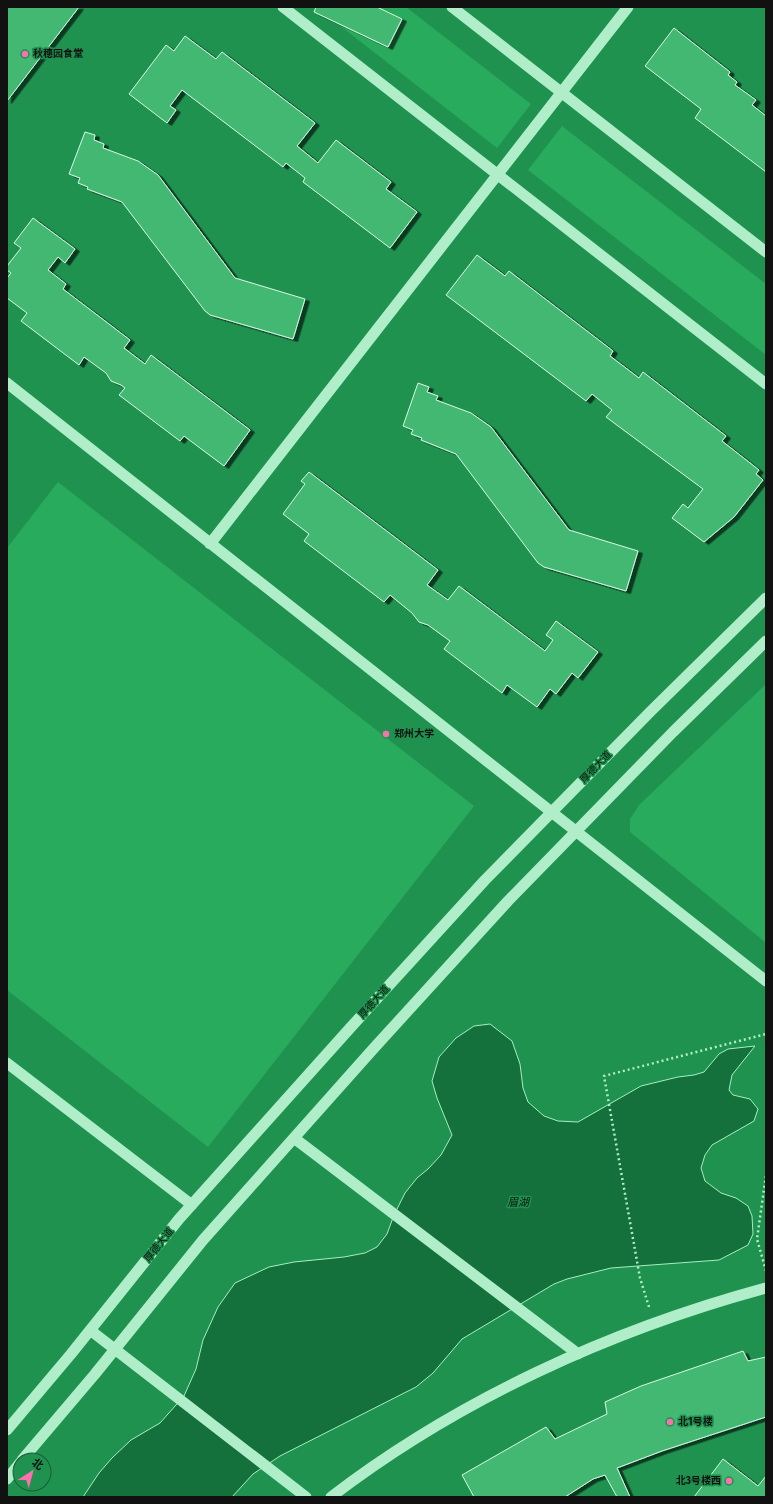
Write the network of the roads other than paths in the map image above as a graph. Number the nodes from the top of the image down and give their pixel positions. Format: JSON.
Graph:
{"nodes":[{"id":1,"x":283,"y":7,"type":"edge"},
{"id":2,"x":452,"y":7,"type":"edge"},
{"id":3,"x":628,"y":7,"type":"edge"},
{"id":4,"x":561,"y":92,"type":"junction"},
{"id":5,"x":497,"y":174,"type":"junction"},
{"id":6,"x":766,"y":252,"type":"edge"},
{"id":7,"x":7,"y":383,"type":"edge"},
{"id":8,"x":766,"y":384,"type":"edge"},
{"id":9,"x":210,"y":544,"type":"junction"},
{"id":10,"x":766,"y":598,"type":"edge"},
{"id":11,"x":766,"y":641,"type":"edge"},
{"id":12,"x":551,"y":813,"type":"junction"},
{"id":13,"x":576,"y":832,"type":"junction"},
{"id":14,"x":766,"y":981,"type":"edge"},
{"id":15,"x":7,"y":1063,"type":"edge"},
{"id":16,"x":294,"y":1138,"type":"junction"},
{"id":17,"x":192,"y":1205,"type":"junction"},
{"id":18,"x":766,"y":1288,"type":"edge"},
{"id":19,"x":90,"y":1330,"type":"junction"},
{"id":20,"x":115,"y":1349,"type":"junction"},
{"id":21,"x":578,"y":1354,"type":"junction"},
{"id":22,"x":7,"y":1430,"type":"edge"},
{"id":23,"x":29,"y":1452,"type":"edge"},
{"id":24,"x":306,"y":1497,"type":"edge"},
{"id":25,"x":331,"y":1497,"type":"edge"}],
"edges":[{"from":1,"to":5,"type":"lane"},
{"from":2,"to":4,"type":"lane"},
{"from":3,"to":4,"type":"lane"},
{"from":4,"to":5,"type":"lane"},
{"from":4,"to":6,"type":"lane"},
{"from":5,"to":8,"type":"lane"},
{"from":5,"to":9,"type":"lane"},
{"from":7,"to":9,"type":"lane"},
{"from":9,"to":12,"type":"lane"},
{"from":10,"to":12,"type":"lane","name":"厚德大道"},
{"from":11,"to":13,"type":"lane"},
{"from":12,"to":13,"type":"lane"},
{"from":12,"to":17,"type":"lane","name":"厚德大道"},
{"from":13,"to":14,"type":"lane"},
{"from":13,"to":16,"type":"lane"},
{"from":15,"to":17,"type":"lane"},
{"from":16,"to":20,"type":"lane"},
{"from":16,"to":21,"type":"lane"},
{"from":17,"to":19,"type":"lane","name":"厚德大道"},
{"from":18,"to":21,"type":"lane"},
{"from":19,"to":20,"type":"lane"},
{"from":19,"to":22,"type":"lane","name":"厚德大道"},
{"from":20,"to":23,"type":"lane"},
{"from":20,"to":24,"type":"lane"},
{"from":21,"to":25,"type":"lane"}]}
